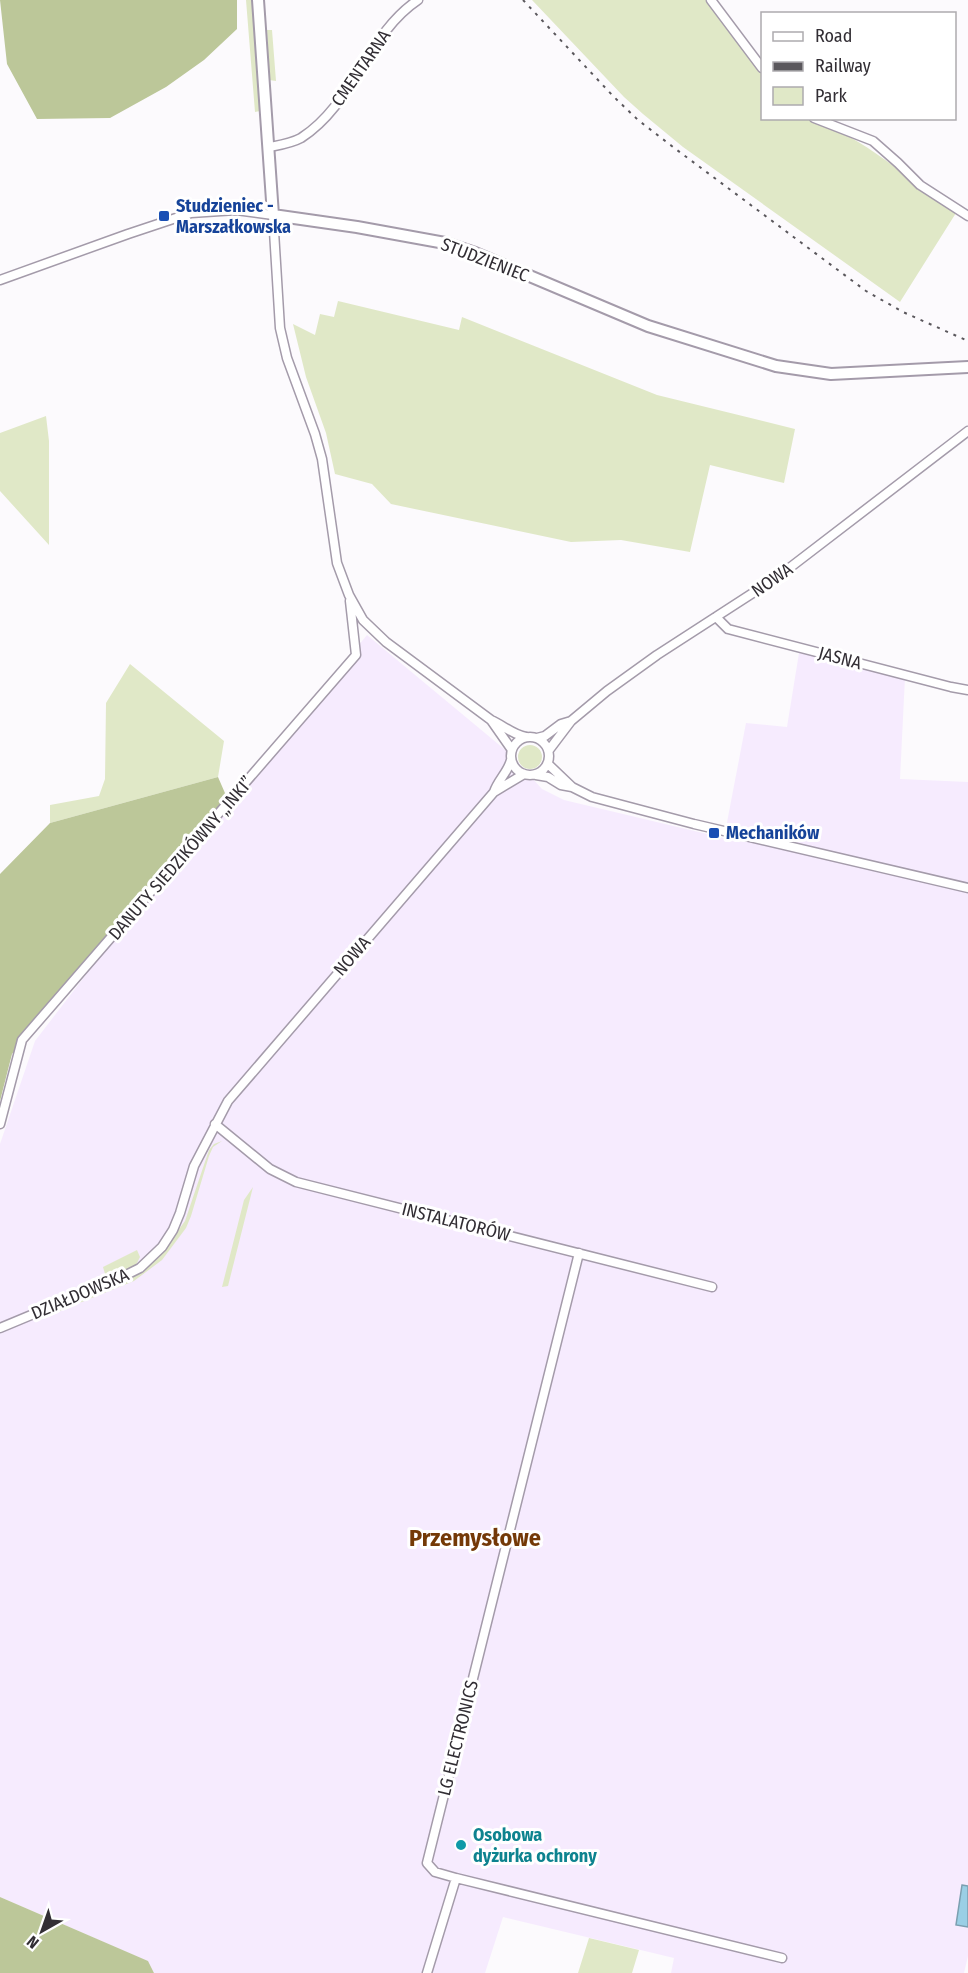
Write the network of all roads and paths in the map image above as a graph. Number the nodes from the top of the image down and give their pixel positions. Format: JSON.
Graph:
{"nodes":[{"id":1,"x":258,"y":0,"type":"edge"},
{"id":2,"x":417,"y":0,"type":"edge"},
{"id":3,"x":711,"y":0,"type":"edge"},
{"id":4,"x":761,"y":67,"type":"edge"},
{"id":5,"x":819,"y":120,"type":"edge"},
{"id":6,"x":270,"y":147,"type":"junction"},
{"id":7,"x":273,"y":215,"type":"junction"},
{"id":8,"x":968,"y":216,"type":"edge"},
{"id":9,"x":0,"y":280,"type":"edge"},
{"id":10,"x":968,"y":367,"type":"edge"},
{"id":11,"x":968,"y":431,"type":"edge"},
{"id":12,"x":349,"y":595,"type":"junction"},
{"id":13,"x":716,"y":617,"type":"junction"},
{"id":14,"x":968,"y":690,"type":"edge"},
{"id":15,"x":491,"y":720,"type":"junction"},
{"id":16,"x":571,"y":721,"type":"junction"},
{"id":17,"x":526,"y":737,"type":"junction"},
{"id":18,"x":537,"y":738,"type":"junction"},
{"id":19,"x":512,"y":750,"type":"junction"},
{"id":20,"x":549,"y":750,"type":"junction"},
{"id":21,"x":511,"y":760,"type":"junction"},
{"id":22,"x":548,"y":764,"type":"junction"},
{"id":23,"x":524,"y":774,"type":"junction"},
{"id":24,"x":536,"y":775,"type":"junction"},
{"id":25,"x":572,"y":787,"type":"junction"},
{"id":26,"x":494,"y":792,"type":"junction"},
{"id":27,"x":968,"y":888,"type":"edge"},
{"id":28,"x":0,"y":1124,"type":"edge"},
{"id":29,"x":215,"y":1124,"type":"junction"},
{"id":30,"x":579,"y":1253,"type":"junction"},
{"id":31,"x":712,"y":1287,"type":"dead end"},
{"id":32,"x":0,"y":1328,"type":"edge"},
{"id":33,"x":456,"y":1878,"type":"junction"},
{"id":34,"x":783,"y":1958,"type":"dead end"},
{"id":35,"x":428,"y":1973,"type":"edge"}],
"edges":[{"from":1,"to":6,"type":"main road"},
{"from":2,"to":6,"type":"street","name":"CMENTARNA"},
{"from":3,"to":4,"type":"street"},
{"from":5,"to":8,"type":"street"},
{"from":6,"to":7,"type":"main road"},
{"from":7,"to":9,"type":"street","name":"STUDZIENIEC"},
{"from":7,"to":10,"type":"main road","name":"STUDZIENIEC"},
{"from":7,"to":12,"type":"street"},
{"from":11,"to":13,"type":"street","name":"NOWA"},
{"from":12,"to":15,"type":"street"},
{"from":12,"to":28,"type":"street","name":"DANUTY SIEDZIKÓWNY „INKI”"},
{"from":13,"to":14,"type":"street","name":"JASNA"},
{"from":13,"to":16,"type":"street","name":"NOWA"},
{"from":15,"to":17,"type":"street"},
{"from":15,"to":19,"type":"street"},
{"from":16,"to":18,"type":"street","name":"NOWA"},
{"from":16,"to":20,"type":"street","name":"NOWA"},
{"from":17,"to":18,"type":"street"},
{"from":17,"to":19,"type":"street"},
{"from":18,"to":20,"type":"street"},
{"from":19,"to":21,"type":"street"},
{"from":20,"to":22,"type":"street"},
{"from":21,"to":23,"type":"street"},
{"from":21,"to":26,"type":"street","name":"NOWA"},
{"from":22,"to":24,"type":"street"},
{"from":22,"to":25,"type":"street"},
{"from":23,"to":24,"type":"street"},
{"from":23,"to":26,"type":"street","name":"NOWA"},
{"from":24,"to":25,"type":"street"},
{"from":25,"to":27,"type":"street"},
{"from":26,"to":29,"type":"street","name":"NOWA"},
{"from":29,"to":30,"type":"street","name":"INSTALATORÓW"},
{"from":29,"to":32,"type":"street","name":"DZIAŁDOWSKA"},
{"from":30,"to":31,"type":"street","name":"INSTALATORÓW"},
{"from":30,"to":33,"type":"street","name":"LG ELECTRONICS"},
{"from":33,"to":34,"type":"street","name":"LG ELECTRONICS"},
{"from":33,"to":35,"type":"street"}]}
